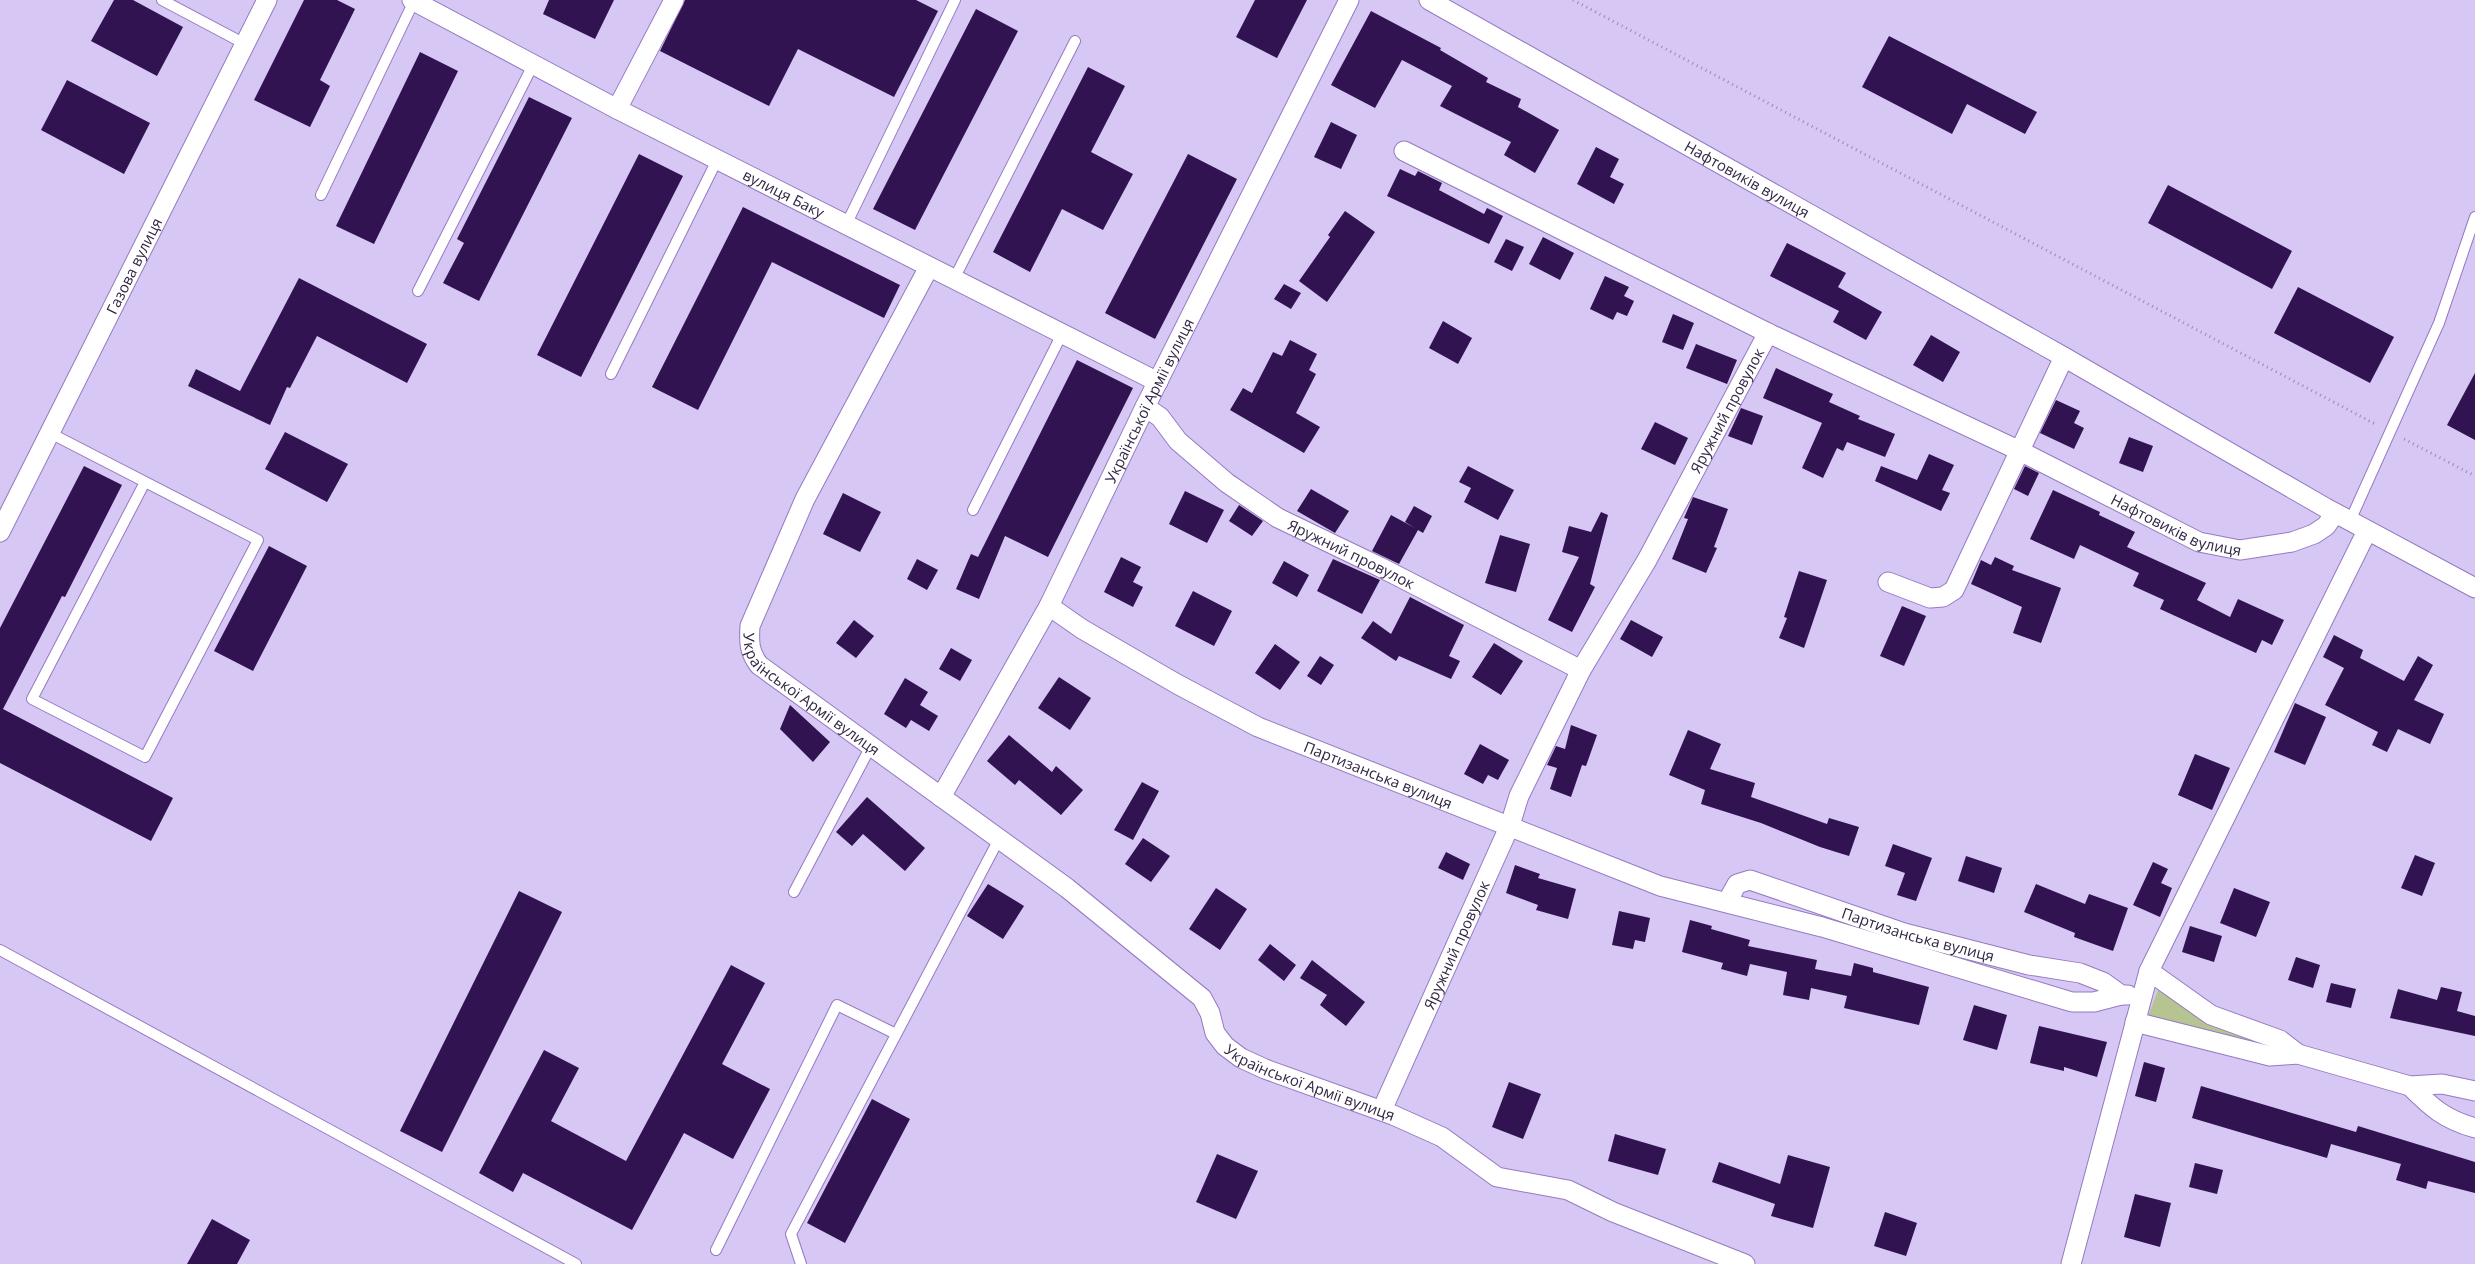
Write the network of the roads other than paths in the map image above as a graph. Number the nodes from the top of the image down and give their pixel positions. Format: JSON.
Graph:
{"nodes":[{"id":1,"x":162,"y":0,"type":"edge"},
{"id":2,"x":268,"y":0,"type":"edge"},
{"id":3,"x":674,"y":0,"type":"edge"},
{"id":4,"x":955,"y":0,"type":"edge"},
{"id":5,"x":1350,"y":0,"type":"edge"},
{"id":6,"x":1429,"y":0,"type":"edge"},
{"id":7,"x":413,"y":1,"type":"edge"},
{"id":8,"x":1075,"y":41,"type":"dead end"},
{"id":9,"x":245,"y":44,"type":"junction"},
{"id":10,"x":533,"y":65,"type":"junction"},
{"id":11,"x":617,"y":109,"type":"junction"},
{"id":12,"x":1404,"y":151,"type":"dead end"},
{"id":13,"x":718,"y":160,"type":"junction"},
{"id":14,"x":321,"y":195,"type":"dead end"},
{"id":15,"x":2475,"y":217,"type":"edge"},
{"id":16,"x":846,"y":225,"type":"junction"},
{"id":17,"x":929,"y":267,"type":"junction"},
{"id":18,"x":954,"y":279,"type":"junction"},
{"id":19,"x":418,"y":291,"type":"dead end"},
{"id":20,"x":1768,"y":333,"type":"junction"},
{"id":21,"x":1062,"y":334,"type":"junction"},
{"id":22,"x":2064,"y":357,"type":"junction"},
{"id":23,"x":611,"y":374,"type":"dead end"},
{"id":24,"x":1158,"y":382,"type":"junction"},
{"id":25,"x":1145,"y":407,"type":"junction"},
{"id":26,"x":50,"y":433,"type":"junction"},
{"id":27,"x":2018,"y":450,"type":"junction"},
{"id":28,"x":145,"y":482,"type":"junction"},
{"id":29,"x":973,"y":510,"type":"dead end"},
{"id":30,"x":2342,"y":517,"type":"junction"},
{"id":31,"x":2367,"y":531,"type":"junction"},
{"id":32,"x":0,"y":532,"type":"edge"},
{"id":33,"x":1888,"y":582,"type":"dead end"},
{"id":34,"x":2475,"y":588,"type":"edge"},
{"id":35,"x":1049,"y":606,"type":"junction"},
{"id":36,"x":1582,"y":670,"type":"junction"},
{"id":37,"x":871,"y":746,"type":"junction"},
{"id":38,"x":941,"y":797,"type":"junction"},
{"id":39,"x":1510,"y":825,"type":"junction"},
{"id":40,"x":999,"y":839,"type":"junction"},
{"id":41,"x":794,"y":892,"type":"dead end"},
{"id":42,"x":1727,"y":902,"type":"junction"},
{"id":43,"x":0,"y":950,"type":"edge"},
{"id":44,"x":2149,"y":971,"type":"junction"},
{"id":45,"x":2121,"y":995,"type":"junction"},
{"id":46,"x":2142,"y":996,"type":"junction"},
{"id":47,"x":2135,"y":1022,"type":"junction"},
{"id":48,"x":896,"y":1034,"type":"junction"},
{"id":49,"x":2298,"y":1054,"type":"junction"},
{"id":50,"x":2410,"y":1086,"type":"junction"},
{"id":51,"x":2475,"y":1091,"type":"edge"},
{"id":52,"x":1382,"y":1110,"type":"junction"},
{"id":53,"x":2475,"y":1128,"type":"edge"},
{"id":54,"x":716,"y":1250,"type":"dead end"},
{"id":55,"x":576,"y":1264,"type":"edge"},
{"id":56,"x":801,"y":1264,"type":"edge"},
{"id":57,"x":1745,"y":1264,"type":"edge"},
{"id":58,"x":2071,"y":1264,"type":"edge"}],
"edges":[{"from":1,"to":9,"type":"lane"},
{"from":2,"to":9,"type":"street","name":"Газова вулиця"},
{"from":3,"to":11,"type":"street"},
{"from":4,"to":16,"type":"lane"},
{"from":5,"to":24,"type":"street","name":"Української Армії вулиця"},
{"from":6,"to":22,"type":"street","name":"Нафтовиків вулиця"},
{"from":7,"to":10,"type":"street","name":"вулиця Баку"},
{"from":7,"to":14,"type":"lane"},
{"from":8,"to":18,"type":"lane"},
{"from":9,"to":26,"type":"street","name":"Газова вулиця"},
{"from":10,"to":11,"type":"street","name":"вулиця Баку"},
{"from":10,"to":19,"type":"lane"},
{"from":11,"to":13,"type":"street","name":"вулиця Баку"},
{"from":12,"to":20,"type":"street","name":"Нафтовиків вулиця"},
{"from":13,"to":16,"type":"street","name":"вулиця Баку"},
{"from":13,"to":23,"type":"lane"},
{"from":15,"to":30,"type":"lane"},
{"from":16,"to":17,"type":"street","name":"вулиця Баку"},
{"from":17,"to":18,"type":"street","name":"вулиця Баку"},
{"from":17,"to":37,"type":"street","name":"Української Армії вулиця"},
{"from":18,"to":21,"type":"street","name":"вулиця Баку"},
{"from":20,"to":27,"type":"street","name":"Нафтовиків вулиця"},
{"from":20,"to":36,"type":"street","name":"Яружний провулок"},
{"from":21,"to":24,"type":"street","name":"вулиця Баку"},
{"from":21,"to":29,"type":"lane"},
{"from":22,"to":27,"type":"street"},
{"from":22,"to":30,"type":"street","name":"Нафтовиків вулиця"},
{"from":24,"to":25,"type":"street","name":"Української Армії вулиця"},
{"from":25,"to":35,"type":"street","name":"Української Армії вулиця"},
{"from":25,"to":36,"type":"street","name":"Яружний провулок"},
{"from":26,"to":28,"type":"lane"},
{"from":26,"to":32,"type":"street","name":"Газова вулиця"},
{"from":27,"to":30,"type":"street","name":"Нафтовиків вулиця"},
{"from":27,"to":33,"type":"street"},
{"from":28,"to":28,"type":"lane"},
{"from":30,"to":31,"type":"street","name":"Нафтовиків вулиця"},
{"from":31,"to":34,"type":"street","name":"Нафтовиків вулиця"},
{"from":31,"to":44,"type":"street"},
{"from":35,"to":38,"type":"street","name":"Української Армії вулиця"},
{"from":35,"to":39,"type":"street","name":"Партизанська вулиця"},
{"from":36,"to":39,"type":"street","name":"Яружний провулок"},
{"from":37,"to":38,"type":"street","name":"Української Армії вулиця"},
{"from":37,"to":41,"type":"lane"},
{"from":38,"to":40,"type":"street","name":"Української Армії вулиця"},
{"from":39,"to":42,"type":"street","name":"Партизанська вулиця"},
{"from":39,"to":52,"type":"street","name":"Яружний провулок"},
{"from":40,"to":48,"type":"lane"},
{"from":40,"to":52,"type":"street","name":"Української Армії вулиця"},
{"from":42,"to":45,"type":"street","name":"Партизанська вулиця"},
{"from":42,"to":45,"type":"street","name":"Партизанська вулиця"},
{"from":43,"to":55,"type":"lane"},
{"from":44,"to":46,"type":"street"},
{"from":44,"to":49,"type":"street"},
{"from":45,"to":46,"type":"street","name":"Партизанська вулиця"},
{"from":46,"to":47,"type":"street"},
{"from":47,"to":49,"type":"street"},
{"from":47,"to":58,"type":"street"},
{"from":48,"to":54,"type":"lane"},
{"from":48,"to":56,"type":"lane"},
{"from":49,"to":50,"type":"street"},
{"from":50,"to":51,"type":"street"},
{"from":50,"to":53,"type":"street"},
{"from":52,"to":57,"type":"street","name":"Української Армії вулиця"}]}
